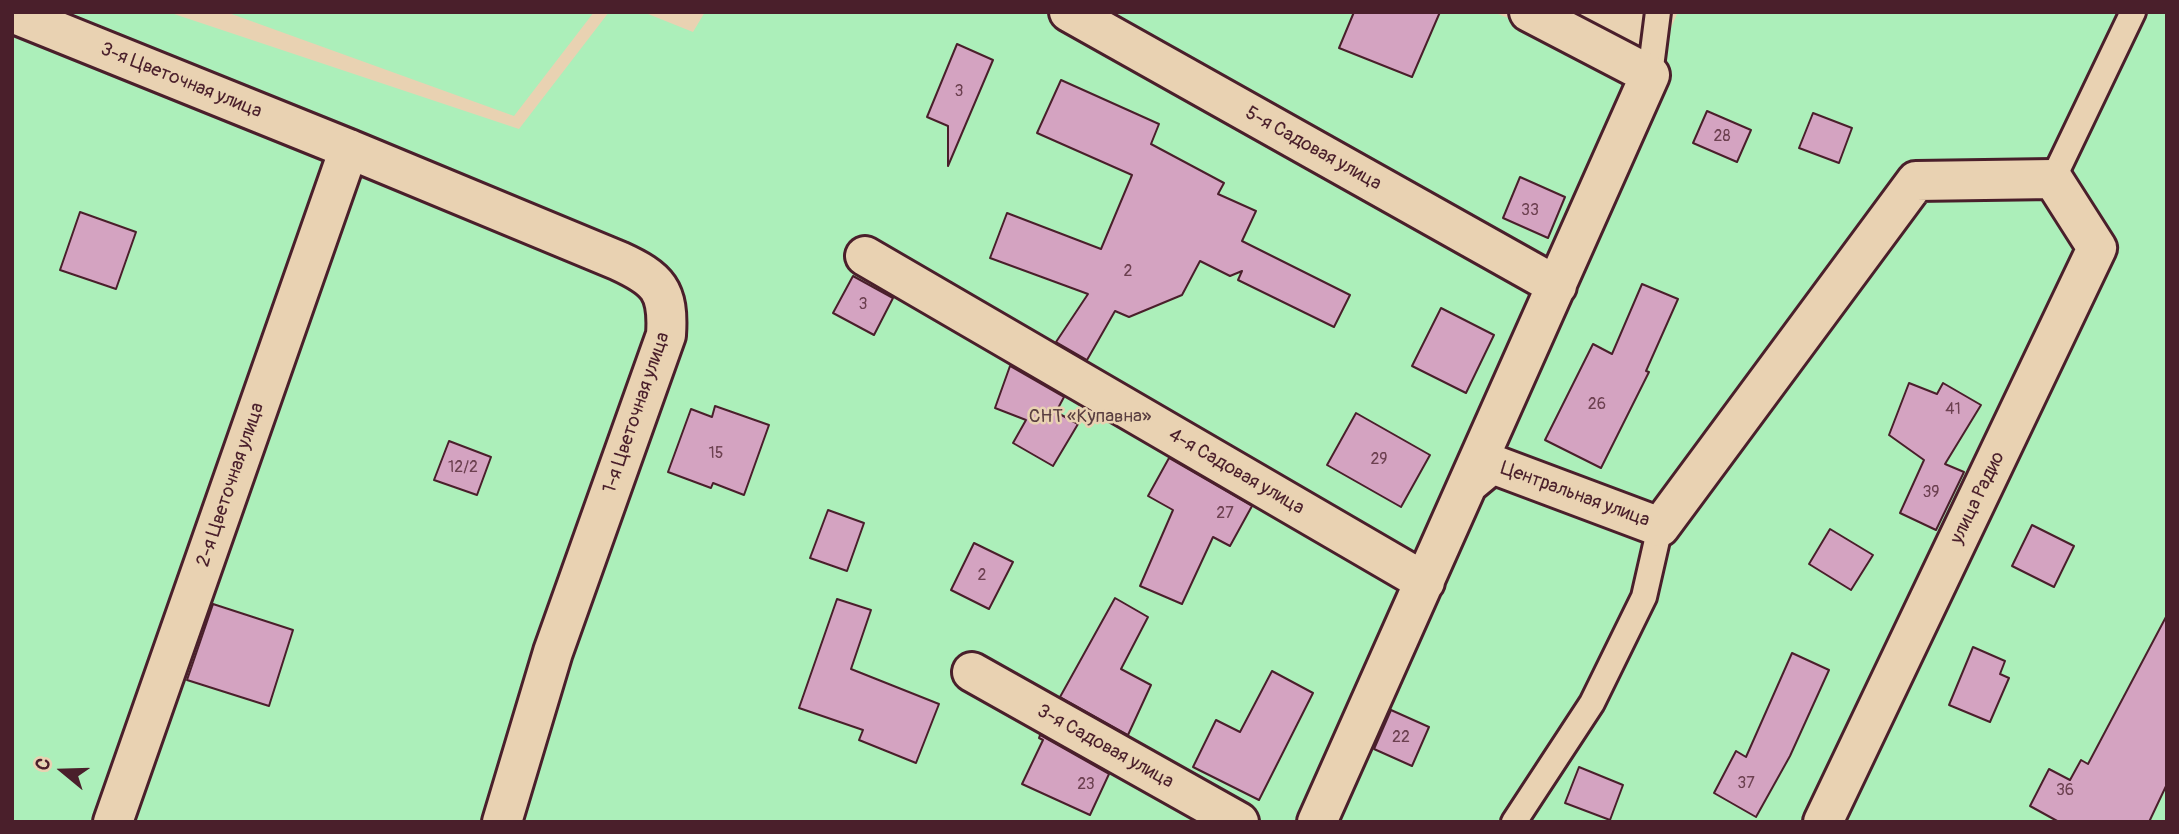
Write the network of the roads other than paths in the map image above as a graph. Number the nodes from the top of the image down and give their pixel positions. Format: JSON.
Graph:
{"nodes":[{"id":1,"x":1069,"y":12,"type":"edge"},
{"id":2,"x":1529,"y":12,"type":"edge"},
{"id":3,"x":1658,"y":12,"type":"edge"},
{"id":4,"x":2133,"y":12,"type":"edge"},
{"id":5,"x":12,"y":13,"type":"edge"},
{"id":6,"x":1650,"y":75,"type":"junction"},
{"id":7,"x":349,"y":149,"type":"junction"},
{"id":8,"x":2053,"y":179,"type":"junction"},
{"id":9,"x":865,"y":256,"type":"dead end"},
{"id":10,"x":1557,"y":286,"type":"junction"},
{"id":11,"x":1468,"y":484,"type":"junction"},
{"id":12,"x":1660,"y":527,"type":"junction"},
{"id":13,"x":1424,"y":582,"type":"junction"},
{"id":14,"x":972,"y":672,"type":"dead end"},
{"id":15,"x":113,"y":822,"type":"edge"},
{"id":16,"x":502,"y":822,"type":"edge"},
{"id":17,"x":1239,"y":822,"type":"edge"},
{"id":18,"x":1317,"y":822,"type":"edge"},
{"id":19,"x":1514,"y":822,"type":"edge"},
{"id":20,"x":1822,"y":822,"type":"edge"}],
"edges":[{"from":1,"to":10,"type":"street","name":"5-я Садовая улица"},
{"from":2,"to":6,"type":"street"},
{"from":3,"to":6,"type":"lane"},
{"from":4,"to":8,"type":"lane"},
{"from":5,"to":7,"type":"street","name":"3-я Цветочная улица"},
{"from":6,"to":10,"type":"street"},
{"from":7,"to":15,"type":"street","name":"2-я Цветочная улица"},
{"from":7,"to":16,"type":"street","name":"1-я Цветочная улица"},
{"from":8,"to":12,"type":"street","name":"Центральная улица"},
{"from":8,"to":20,"type":"street","name":"улица Радио"},
{"from":9,"to":13,"type":"street","name":"4-я Садовая улица"},
{"from":10,"to":11,"type":"street"},
{"from":11,"to":12,"type":"street","name":"Центральная улица"},
{"from":11,"to":13,"type":"street"},
{"from":12,"to":19,"type":"lane"},
{"from":13,"to":18,"type":"street"},
{"from":14,"to":17,"type":"street","name":"3-я Садовая улица"}]}
